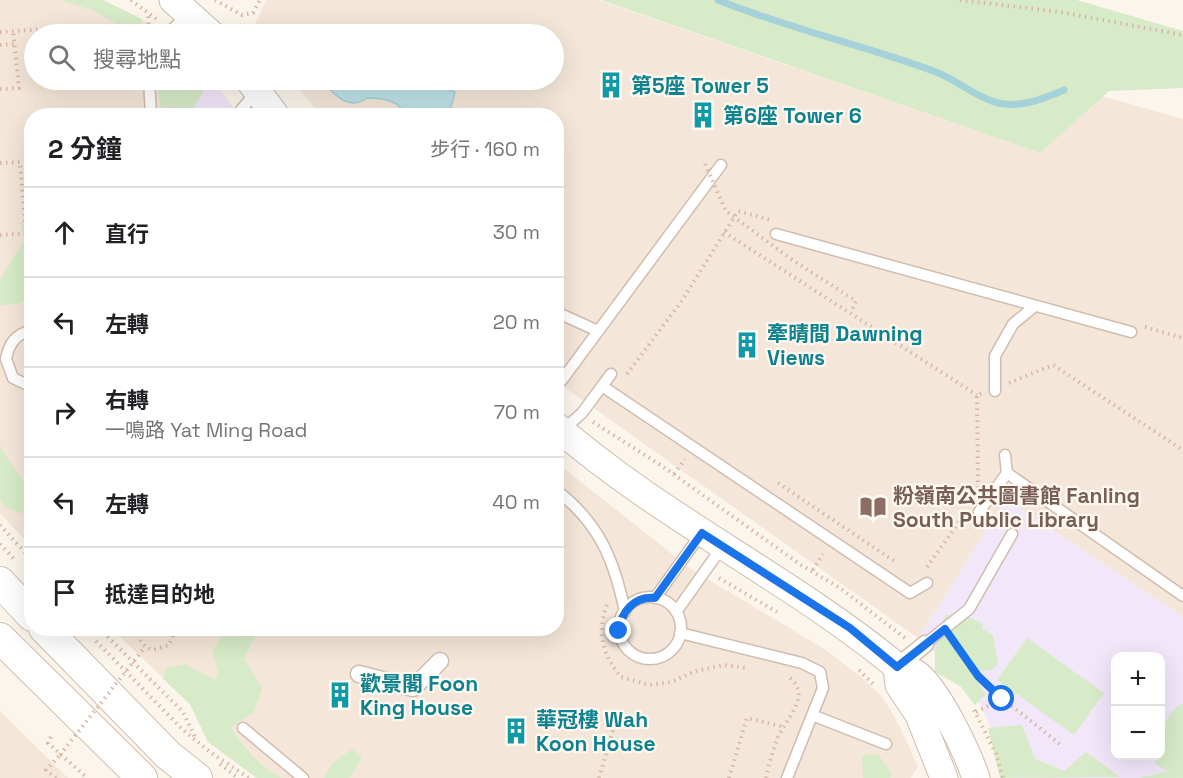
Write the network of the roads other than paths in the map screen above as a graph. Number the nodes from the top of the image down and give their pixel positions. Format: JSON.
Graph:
{"nodes":[{"id":1,"x":173,"y":11,"type":"edge"},
{"id":2,"x":194,"y":24,"type":"edge"},
{"id":3,"x":150,"y":90,"type":"edge"},
{"id":4,"x":250,"y":90,"type":"edge"},
{"id":5,"x":257,"y":90,"type":"edge"},
{"id":6,"x":151,"y":108,"type":"edge"},
{"id":7,"x":240,"y":108,"type":"edge"},
{"id":8,"x":270,"y":108,"type":"edge"},
{"id":9,"x":722,"y":165,"type":"dead end"},
{"id":10,"x":776,"y":234,"type":"dead end"},
{"id":11,"x":1035,"y":306,"type":"junction"},
{"id":12,"x":564,"y":316,"type":"edge"},
{"id":13,"x":1134,"y":328,"type":"road end"},
{"id":14,"x":598,"y":331,"type":"junction"},
{"id":15,"x":24,"y":332,"type":"edge"},
{"id":16,"x":611,"y":374,"type":"dead end"},
{"id":17,"x":564,"y":377,"type":"edge"},
{"id":18,"x":24,"y":383,"type":"edge"},
{"id":19,"x":602,"y":386,"type":"junction"},
{"id":20,"x":995,"y":391,"type":"dead end"},
{"id":21,"x":564,"y":425,"type":"edge"},
{"id":22,"x":564,"y":432,"type":"edge"},
{"id":23,"x":1005,"y":455,"type":"dead end"},
{"id":24,"x":1007,"y":473,"type":"junction"},
{"id":25,"x":564,"y":496,"type":"edge"},
{"id":26,"x":979,"y":512,"type":"dead end"},
{"id":27,"x":1012,"y":534,"type":"dead end"},
{"id":28,"x":712,"y":540,"type":"junction"},
{"id":29,"x":0,"y":582,"type":"edge"},
{"id":30,"x":927,"y":583,"type":"dead end"},
{"id":31,"x":1183,"y":596,"type":"edge"},
{"id":32,"x":655,"y":598,"type":"junction"},
{"id":33,"x":24,"y":608,"type":"edge"},
{"id":34,"x":625,"y":612,"type":"junction"},
{"id":35,"x":676,"y":612,"type":"junction"},
{"id":36,"x":680,"y":633,"type":"junction"},
{"id":37,"x":52,"y":636,"type":"edge"},
{"id":38,"x":0,"y":638,"type":"edge"},
{"id":39,"x":925,"y":644,"type":"joint"},
{"id":40,"x":440,"y":661,"type":"dead end"},
{"id":41,"x":897,"y":667,"type":"junction"},
{"id":42,"x":359,"y":674,"type":"dead end"},
{"id":43,"x":812,"y":716,"type":"junction"},
{"id":44,"x":243,"y":728,"type":"dead end"},
{"id":45,"x":886,"y":744,"type":"dead end"},
{"id":46,"x":142,"y":778,"type":"edge"},
{"id":47,"x":197,"y":778,"type":"edge"},
{"id":48,"x":303,"y":778,"type":"edge"},
{"id":49,"x":787,"y":778,"type":"edge"},
{"id":50,"x":944,"y":778,"type":"edge"},
{"id":51,"x":976,"y":778,"type":"edge"}],
"edges":[{"from":1,"to":2,"type":"street"},
{"from":3,"to":6,"type":"lane"},
{"from":4,"to":7,"type":"lane"},
{"from":5,"to":8,"type":"street"},
{"from":9,"to":14,"type":"lane"},
{"from":10,"to":11,"type":"lane"},
{"from":11,"to":13,"type":"lane"},
{"from":11,"to":20,"type":"lane"},
{"from":12,"to":14,"type":"lane"},
{"from":14,"to":17,"type":"lane"},
{"from":15,"to":18,"type":"lane"},
{"from":16,"to":19,"type":"lane"},
{"from":19,"to":21,"type":"lane"},
{"from":19,"to":30,"type":"lane"},
{"from":22,"to":28,"type":"street"},
{"from":23,"to":24,"type":"lane"},
{"from":24,"to":26,"type":"lane"},
{"from":24,"to":31,"type":"lane"},
{"from":25,"to":34,"type":"lane"},
{"from":27,"to":39,"type":"lane"},
{"from":28,"to":32,"type":"lane"},
{"from":28,"to":35,"type":"lane"},
{"from":28,"to":41,"type":"street"},
{"from":29,"to":33,"type":"main road"},
{"from":32,"to":34,"type":"lane"},
{"from":32,"to":35,"type":"lane"},
{"from":34,"to":36,"type":"lane"},
{"from":35,"to":36,"type":"lane"},
{"from":36,"to":43,"type":"lane"},
{"from":37,"to":47,"type":"main road"},
{"from":38,"to":46,"type":"main road"},
{"from":39,"to":41,"type":"street"},
{"from":40,"to":42,"type":"street"},
{"from":41,"to":50,"type":"street"},
{"from":41,"to":51,"type":"street"},
{"from":43,"to":45,"type":"lane"},
{"from":43,"to":49,"type":"lane"},
{"from":44,"to":48,"type":"lane"}]}
